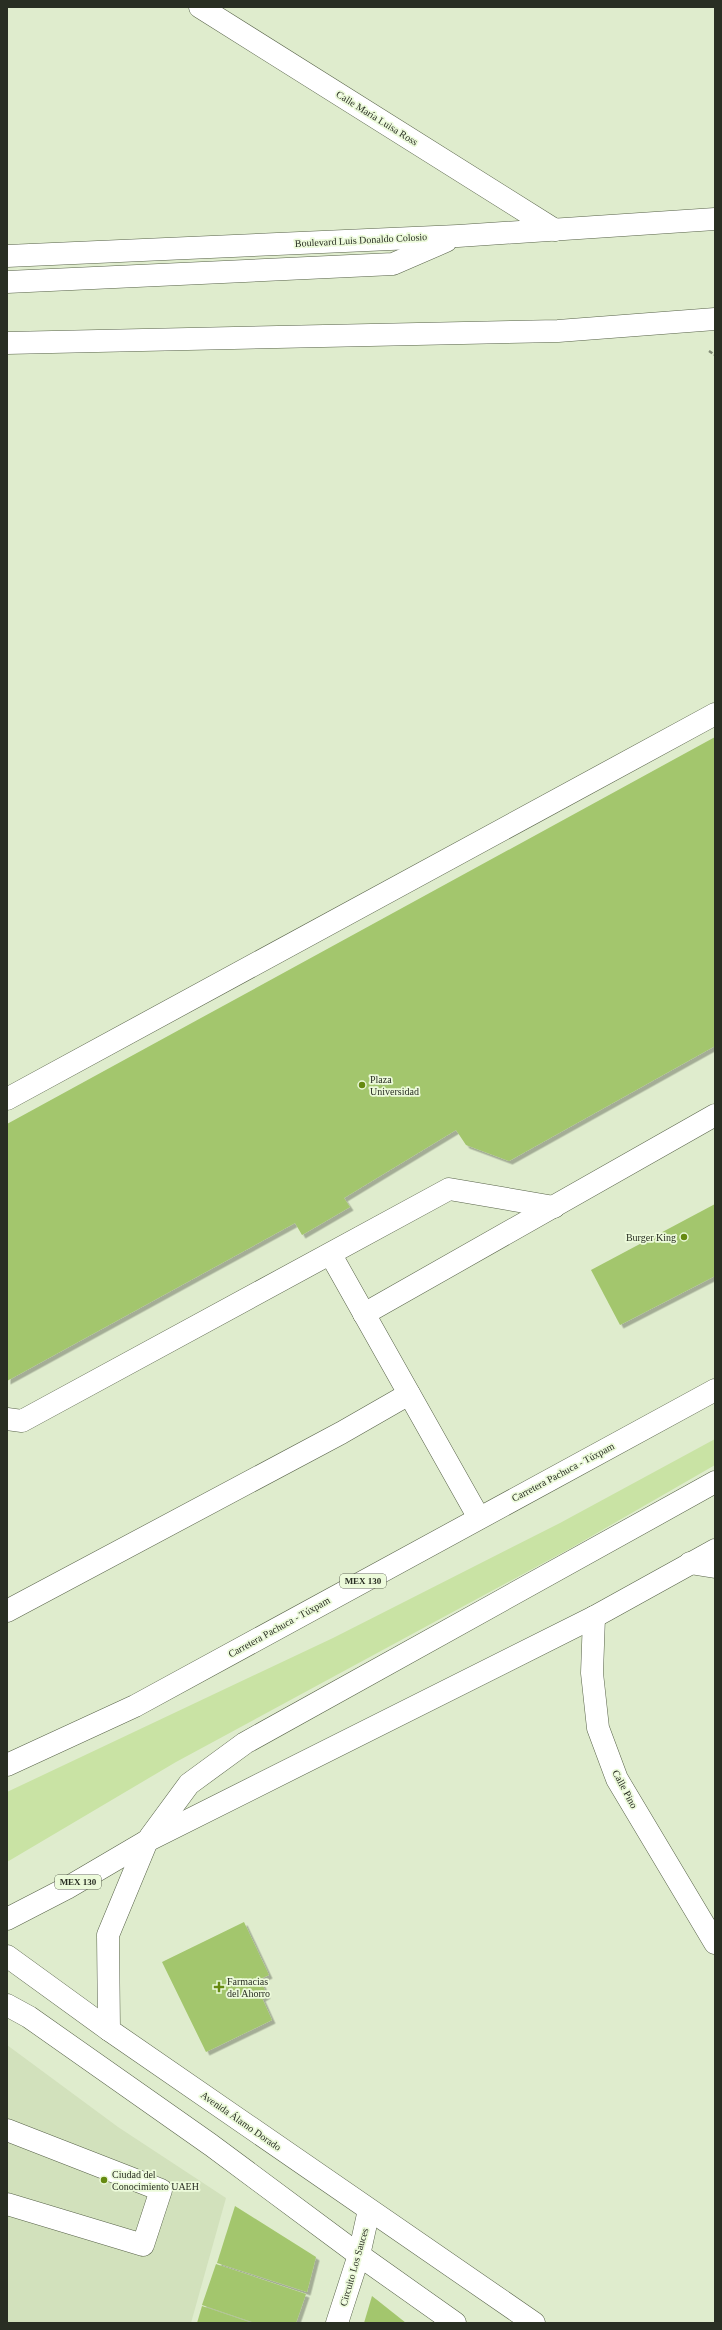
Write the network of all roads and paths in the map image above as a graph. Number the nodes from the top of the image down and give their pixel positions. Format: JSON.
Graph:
{"nodes":[{"id":1,"x":200,"y":7,"type":"edge"},
{"id":2,"x":715,"y":219,"type":"edge"},
{"id":3,"x":555,"y":230,"type":"junction"},
{"id":4,"x":458,"y":236,"type":"junction"},
{"id":5,"x":7,"y":256,"type":"edge"},
{"id":6,"x":7,"y":282,"type":"edge"},
{"id":7,"x":715,"y":319,"type":"edge"},
{"id":8,"x":7,"y":343,"type":"edge"},
{"id":9,"x":715,"y":714,"type":"edge"},
{"id":10,"x":7,"y":1099,"type":"edge"},
{"id":11,"x":715,"y":1115,"type":"edge"},
{"id":12,"x":554,"y":1207,"type":"junction"},
{"id":13,"x":331,"y":1255,"type":"junction"},
{"id":14,"x":364,"y":1314,"type":"junction"},
{"id":15,"x":715,"y":1390,"type":"edge"},
{"id":16,"x":409,"y":1394,"type":"junction"},
{"id":17,"x":7,"y":1419,"type":"edge"},
{"id":18,"x":715,"y":1482,"type":"edge"},
{"id":19,"x":479,"y":1518,"type":"junction"},
{"id":20,"x":715,"y":1550,"type":"edge"},
{"id":21,"x":690,"y":1563,"type":"junction"},
{"id":22,"x":715,"y":1566,"type":"edge"},
{"id":23,"x":7,"y":1611,"type":"edge"},
{"id":24,"x":594,"y":1617,"type":"junction"},
{"id":25,"x":7,"y":1764,"type":"edge"},
{"id":26,"x":147,"y":1841,"type":"junction"},
{"id":27,"x":7,"y":1919,"type":"edge"},
{"id":28,"x":715,"y":1943,"type":"edge"},
{"id":29,"x":7,"y":1956,"type":"edge"},
{"id":30,"x":7,"y":2005,"type":"edge"},
{"id":31,"x":109,"y":2030,"type":"junction"},
{"id":32,"x":7,"y":2130,"type":"edge"},
{"id":33,"x":7,"y":2204,"type":"edge"},
{"id":34,"x":369,"y":2210,"type":"junction"},
{"id":35,"x":359,"y":2255,"type":"junction"},
{"id":36,"x":337,"y":2323,"type":"edge"},
{"id":37,"x":454,"y":2323,"type":"edge"},
{"id":38,"x":534,"y":2323,"type":"edge"}],
"edges":[{"from":1,"to":3,"type":"main road","name":"Calle María Luisa Ross"},
{"from":2,"to":3,"type":"main road","name":"Boulevard Luis Donaldo Colosio"},
{"from":3,"to":4,"type":"main road","name":"Boulevard Luis Donaldo Colosio"},
{"from":4,"to":5,"type":"main road","name":"Boulevard Luis Donaldo Colosio"},
{"from":4,"to":6,"type":"main road"},
{"from":7,"to":8,"type":"main road"},
{"from":9,"to":10,"type":"main road"},
{"from":11,"to":12,"type":"main road"},
{"from":12,"to":13,"type":"main road"},
{"from":12,"to":14,"type":"main road"},
{"from":13,"to":14,"type":"main road"},
{"from":13,"to":17,"type":"main road"},
{"from":14,"to":16,"type":"main road"},
{"from":15,"to":19,"type":"main road","name":"Carretera Pachuca - Túxpam","number":"MEX 130"},
{"from":16,"to":19,"type":"main road"},
{"from":16,"to":23,"type":"main road"},
{"from":18,"to":26,"type":"main road"},
{"from":19,"to":25,"type":"main road","name":"Carretera Pachuca - Túxpam","number":"MEX 130"},
{"from":20,"to":21,"type":"main road","number":"MEX 130"},
{"from":21,"to":22,"type":"main road"},
{"from":21,"to":24,"type":"main road","number":"MEX 130"},
{"from":24,"to":26,"type":"main road","number":"MEX 130"},
{"from":24,"to":28,"type":"main road","name":"Calle Pino"},
{"from":26,"to":27,"type":"main road","number":"MEX 130"},
{"from":26,"to":31,"type":"main road"},
{"from":29,"to":31,"type":"main road","name":"Avenida Álamo Dorado"},
{"from":30,"to":35,"type":"main road"},
{"from":31,"to":34,"type":"main road","name":"Avenida Álamo Dorado"},
{"from":32,"to":33,"type":"main road"},
{"from":34,"to":35,"type":"main road","name":"Circuito Los Sauces"},
{"from":34,"to":38,"type":"main road","name":"Avenida Álamo Dorado"},
{"from":35,"to":36,"type":"main road","name":"Circuito Los Sauces"},
{"from":35,"to":37,"type":"main road"}]}
